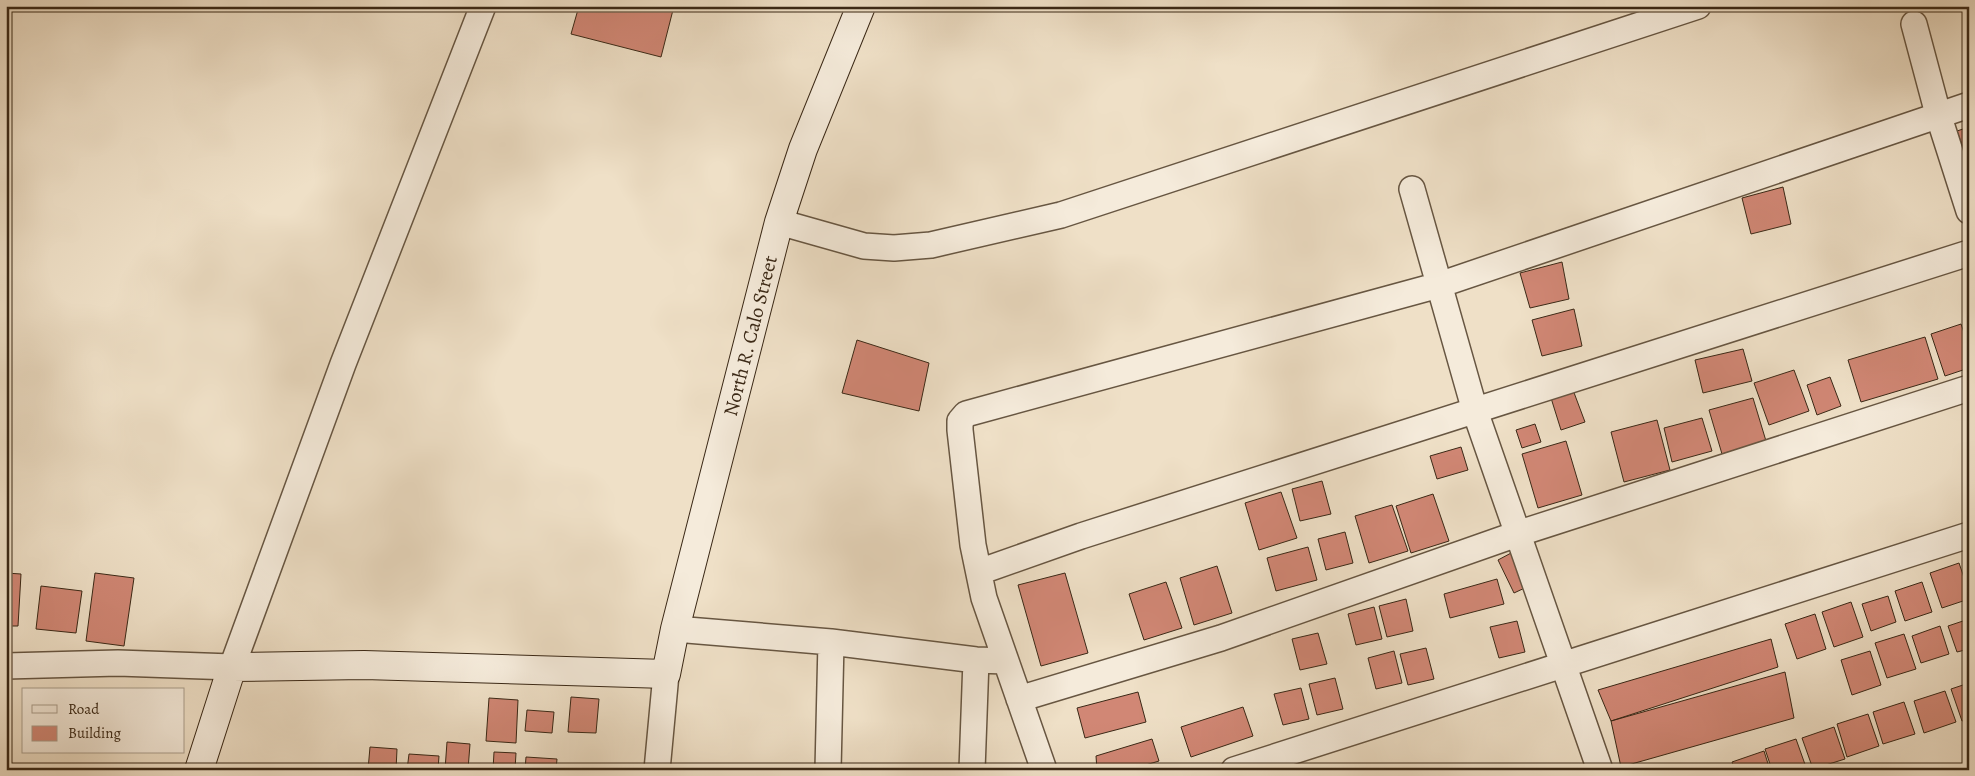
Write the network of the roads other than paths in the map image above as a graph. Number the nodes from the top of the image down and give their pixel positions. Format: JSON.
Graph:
{"nodes":[{"id":1,"x":484,"y":6,"type":"edge"},
{"id":2,"x":861,"y":6,"type":"edge"},
{"id":3,"x":1698,"y":6,"type":"edge"},
{"id":4,"x":1914,"y":24,"type":"dead end"},
{"id":5,"x":1969,"y":105,"type":"edge"},
{"id":6,"x":1938,"y":114,"type":"junction"},
{"id":7,"x":1412,"y":189,"type":"dead end"},
{"id":8,"x":1969,"y":211,"type":"edge"},
{"id":9,"x":779,"y":222,"type":"junction"},
{"id":10,"x":1969,"y":253,"type":"edge"},
{"id":11,"x":1439,"y":285,"type":"junction"},
{"id":12,"x":1969,"y":388,"type":"edge"},
{"id":13,"x":1475,"y":411,"type":"junction"},
{"id":14,"x":1517,"y":534,"type":"junction"},
{"id":15,"x":1969,"y":535,"type":"edge"},
{"id":16,"x":978,"y":572,"type":"junction"},
{"id":17,"x":675,"y":629,"type":"junction"},
{"id":18,"x":832,"y":642,"type":"junction"},
{"id":19,"x":976,"y":660,"type":"junction"},
{"id":20,"x":1006,"y":661,"type":"junction"},
{"id":21,"x":1563,"y":664,"type":"junction"},
{"id":22,"x":6,"y":666,"type":"edge"},
{"id":23,"x":232,"y":667,"type":"junction"},
{"id":24,"x":666,"y":674,"type":"junction"},
{"id":25,"x":1019,"y":698,"type":"junction"},
{"id":26,"x":199,"y":770,"type":"edge"},
{"id":27,"x":657,"y":770,"type":"edge"},
{"id":28,"x":828,"y":770,"type":"edge"},
{"id":29,"x":972,"y":770,"type":"edge"},
{"id":30,"x":1044,"y":770,"type":"edge"},
{"id":31,"x":1234,"y":770,"type":"edge"},
{"id":32,"x":1600,"y":770,"type":"edge"}],
"edges":[{"from":1,"to":23,"type":"street"},
{"from":2,"to":9,"type":"main road","name":"North R. Calo Street"},
{"from":3,"to":9,"type":"street"},
{"from":4,"to":6,"type":"street"},
{"from":5,"to":6,"type":"street"},
{"from":6,"to":8,"type":"street"},
{"from":6,"to":11,"type":"street"},
{"from":7,"to":11,"type":"street"},
{"from":9,"to":17,"type":"main road","name":"North R. Calo Street"},
{"from":10,"to":13,"type":"street"},
{"from":11,"to":13,"type":"street"},
{"from":11,"to":16,"type":"street"},
{"from":12,"to":14,"type":"street"},
{"from":13,"to":14,"type":"street"},
{"from":13,"to":16,"type":"street"},
{"from":14,"to":21,"type":"street"},
{"from":14,"to":25,"type":"street"},
{"from":15,"to":21,"type":"street"},
{"from":16,"to":20,"type":"street"},
{"from":17,"to":18,"type":"street"},
{"from":17,"to":24,"type":"main road","name":"North R. Calo Street"},
{"from":18,"to":19,"type":"street"},
{"from":18,"to":28,"type":"street"},
{"from":19,"to":20,"type":"street"},
{"from":19,"to":29,"type":"street"},
{"from":20,"to":25,"type":"street"},
{"from":21,"to":31,"type":"street"},
{"from":21,"to":32,"type":"street"},
{"from":22,"to":23,"type":"street"},
{"from":23,"to":24,"type":"main road"},
{"from":23,"to":26,"type":"main road"},
{"from":24,"to":27,"type":"street"},
{"from":25,"to":30,"type":"street"}]}
